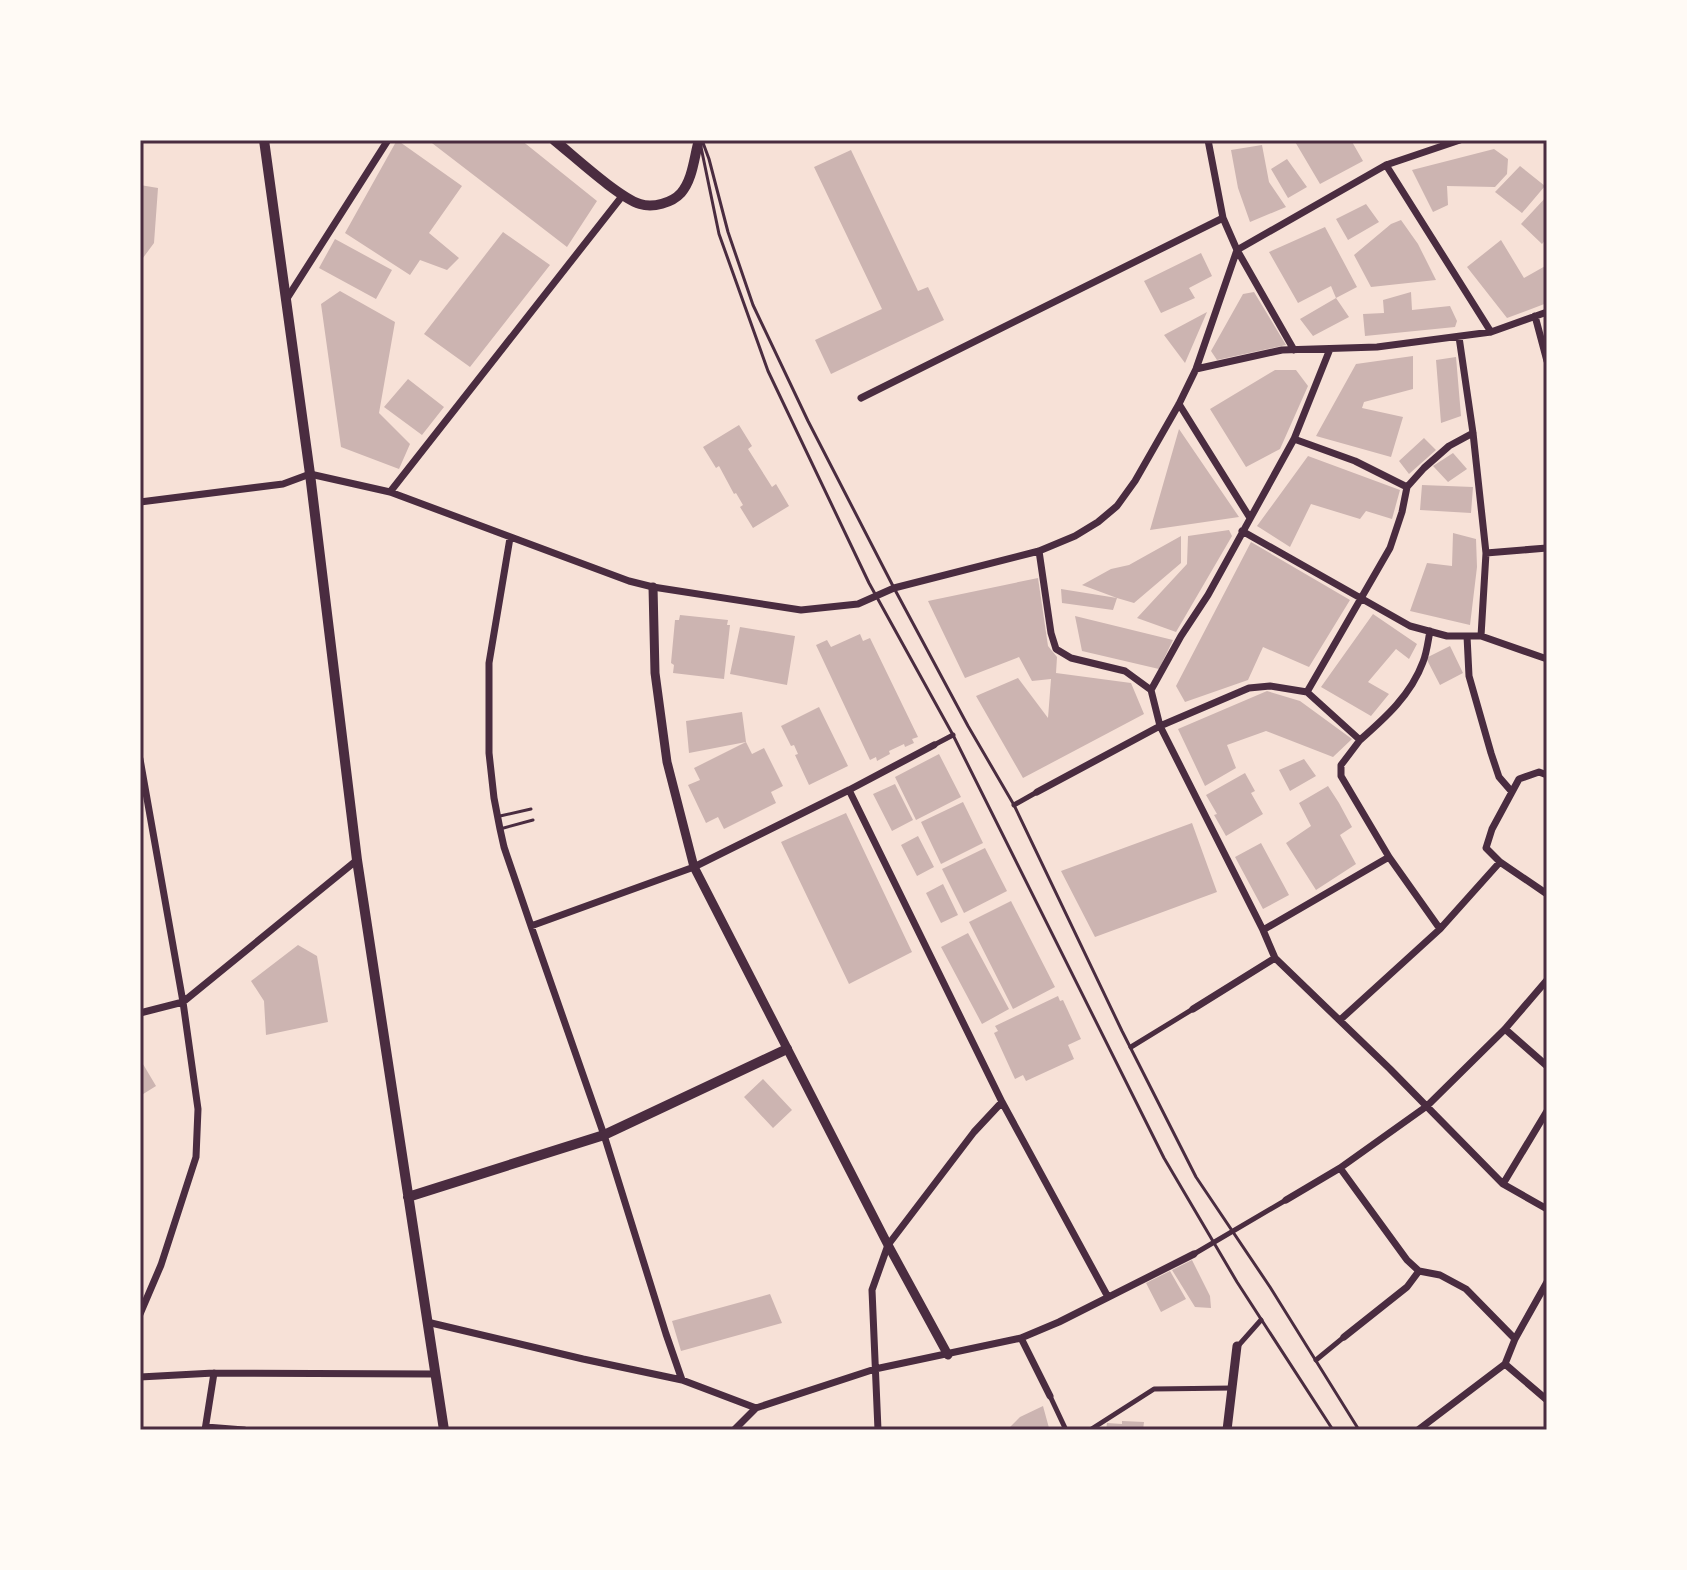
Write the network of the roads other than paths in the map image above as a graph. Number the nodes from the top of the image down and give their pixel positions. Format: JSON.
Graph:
{"nodes":[{"id":1,"x":264,"y":140,"type":"edge"},
{"id":2,"x":388,"y":140,"type":"edge"},
{"id":3,"x":554,"y":140,"type":"edge"},
{"id":4,"x":700,"y":140,"type":"edge"},
{"id":5,"x":1208,"y":140,"type":"edge"},
{"id":6,"x":1460,"y":140,"type":"edge"},
{"id":7,"x":1386,"y":165,"type":"junction"},
{"id":8,"x":623,"y":195,"type":"junction"},
{"id":9,"x":1223,"y":218,"type":"junction"},
{"id":10,"x":1237,"y":250,"type":"junction"},
{"id":11,"x":286,"y":300,"type":"junction"},
{"id":12,"x":1547,"y":312,"type":"edge"},
{"id":13,"x":1535,"y":316,"type":"junction"},
{"id":14,"x":1491,"y":332,"type":"junction"},
{"id":15,"x":1459,"y":337,"type":"junction"},
{"id":16,"x":1330,"y":349,"type":"junction"},
{"id":17,"x":1294,"y":350,"type":"junction"},
{"id":18,"x":1547,"y":361,"type":"edge"},
{"id":19,"x":1196,"y":369,"type":"junction"},
{"id":20,"x":861,"y":398,"type":"dead end"},
{"id":21,"x":1179,"y":404,"type":"junction"},
{"id":22,"x":1473,"y":433,"type":"junction"},
{"id":23,"x":1294,"y":439,"type":"junction"},
{"id":24,"x":310,"y":474,"type":"junction"},
{"id":25,"x":1407,"y":487,"type":"junction"},
{"id":26,"x":390,"y":492,"type":"junction"},
{"id":27,"x":140,"y":502,"type":"edge"},
{"id":28,"x":1250,"y":518,"type":"junction"},
{"id":29,"x":1242,"y":531,"type":"junction"},
{"id":30,"x":510,"y":538,"type":"junction"},
{"id":31,"x":1547,"y":548,"type":"edge"},
{"id":32,"x":1039,"y":551,"type":"junction"},
{"id":33,"x":1486,"y":553,"type":"junction"},
{"id":34,"x":653,"y":587,"type":"junction"},
{"id":35,"x":894,"y":588,"type":"junction"},
{"id":36,"x":876,"y":597,"type":"junction"},
{"id":37,"x":1361,"y":599,"type":"junction"},
{"id":38,"x":1430,"y":631,"type":"junction"},
{"id":39,"x":1467,"y":636,"type":"junction"},
{"id":40,"x":1481,"y":636,"type":"junction"},
{"id":41,"x":1547,"y":659,"type":"edge"},
{"id":42,"x":1151,"y":690,"type":"junction"},
{"id":43,"x":1307,"y":692,"type":"junction"},
{"id":44,"x":1160,"y":726,"type":"junction"},
{"id":45,"x":953,"y":735,"type":"junction"},
{"id":46,"x":1360,"y":740,"type":"junction"},
{"id":47,"x":934,"y":745,"type":"joint"},
{"id":48,"x":140,"y":759,"type":"edge"},
{"id":49,"x":1547,"y":775,"type":"edge"},
{"id":50,"x":849,"y":790,"type":"junction"},
{"id":51,"x":1037,"y":792,"type":"joint"},
{"id":52,"x":1512,"y":792,"type":"junction"},
{"id":53,"x":1014,"y":805,"type":"junction"},
{"id":54,"x":531,"y":809,"type":"dead end"},
{"id":55,"x":498,"y":817,"type":"junction"},
{"id":56,"x":533,"y":820,"type":"dead end"},
{"id":57,"x":500,"y":829,"type":"junction"},
{"id":58,"x":1389,"y":857,"type":"junction"},
{"id":59,"x":357,"y":860,"type":"junction"},
{"id":60,"x":1500,"y":862,"type":"junction"},
{"id":61,"x":694,"y":867,"type":"junction"},
{"id":62,"x":1547,"y":894,"type":"edge"},
{"id":63,"x":531,"y":926,"type":"junction"},
{"id":64,"x":1440,"y":929,"type":"junction"},
{"id":65,"x":1263,"y":930,"type":"junction"},
{"id":66,"x":1275,"y":958,"type":"junction"},
{"id":67,"x":1547,"y":980,"type":"edge"},
{"id":68,"x":183,"y":1002,"type":"junction"},
{"id":69,"x":1193,"y":1009,"type":"joint"},
{"id":70,"x":140,"y":1013,"type":"edge"},
{"id":71,"x":1340,"y":1020,"type":"junction"},
{"id":72,"x":1505,"y":1029,"type":"junction"},
{"id":73,"x":1131,"y":1047,"type":"junction"},
{"id":74,"x":787,"y":1049,"type":"junction"},
{"id":75,"x":1547,"y":1066,"type":"edge"},
{"id":76,"x":1002,"y":1102,"type":"junction"},
{"id":77,"x":1427,"y":1106,"type":"junction"},
{"id":78,"x":1547,"y":1111,"type":"edge"},
{"id":79,"x":604,"y":1135,"type":"junction"},
{"id":80,"x":1340,"y":1168,"type":"junction"},
{"id":81,"x":1503,"y":1184,"type":"junction"},
{"id":82,"x":408,"y":1197,"type":"junction"},
{"id":83,"x":1286,"y":1200,"type":"joint"},
{"id":84,"x":1547,"y":1209,"type":"edge"},
{"id":85,"x":1232,"y":1232,"type":"junction"},
{"id":86,"x":1215,"y":1243,"type":"junction"},
{"id":87,"x":888,"y":1245,"type":"junction"},
{"id":88,"x":1194,"y":1254,"type":"joint"},
{"id":89,"x":1419,"y":1271,"type":"junction"},
{"id":90,"x":1547,"y":1282,"type":"edge"},
{"id":91,"x":1108,"y":1297,"type":"junction"},
{"id":92,"x":140,"y":1314,"type":"edge"},
{"id":93,"x":1261,"y":1320,"type":"junction"},
{"id":94,"x":427,"y":1322,"type":"junction"},
{"id":95,"x":1344,"y":1337,"type":"joint"},
{"id":96,"x":1021,"y":1338,"type":"junction"},
{"id":97,"x":1515,"y":1339,"type":"junction"},
{"id":98,"x":1237,"y":1346,"type":"joint"},
{"id":99,"x":948,"y":1355,"type":"junction"},
{"id":100,"x":1316,"y":1360,"type":"junction"},
{"id":101,"x":1505,"y":1364,"type":"junction"},
{"id":102,"x":875,"y":1369,"type":"junction"},
{"id":103,"x":214,"y":1373,"type":"junction"},
{"id":104,"x":435,"y":1374,"type":"junction"},
{"id":105,"x":140,"y":1377,"type":"edge"},
{"id":106,"x":682,"y":1380,"type":"junction"},
{"id":107,"x":1232,"y":1388,"type":"junction"},
{"id":108,"x":1050,"y":1396,"type":"joint"},
{"id":109,"x":1547,"y":1400,"type":"edge"},
{"id":110,"x":756,"y":1408,"type":"junction"},
{"id":111,"x":206,"y":1428,"type":"edge"},
{"id":112,"x":244,"y":1430,"type":"edge"},
{"id":113,"x":444,"y":1430,"type":"edge"},
{"id":114,"x":734,"y":1430,"type":"edge"},
{"id":115,"x":878,"y":1430,"type":"edge"},
{"id":116,"x":1066,"y":1430,"type":"edge"},
{"id":117,"x":1090,"y":1430,"type":"edge"},
{"id":118,"x":1227,"y":1430,"type":"edge"},
{"id":119,"x":1333,"y":1430,"type":"edge"},
{"id":120,"x":1359,"y":1430,"type":"edge"},
{"id":121,"x":1418,"y":1430,"type":"edge"}],
"edges":[{"from":1,"to":11,"type":"main road"},
{"from":2,"to":11,"type":"street"},
{"from":3,"to":8,"type":"main road"},
{"from":4,"to":8,"type":"main road"},
{"from":4,"to":35,"type":"lane"},
{"from":4,"to":36,"type":"lane"},
{"from":5,"to":9,"type":"street"},
{"from":6,"to":7,"type":"street"},
{"from":7,"to":10,"type":"street"},
{"from":7,"to":14,"type":"street"},
{"from":8,"to":26,"type":"street"},
{"from":9,"to":10,"type":"street"},
{"from":9,"to":20,"type":"street"},
{"from":10,"to":17,"type":"street"},
{"from":10,"to":19,"type":"street"},
{"from":11,"to":24,"type":"main road"},
{"from":12,"to":13,"type":"street"},
{"from":13,"to":14,"type":"street"},
{"from":13,"to":18,"type":"street"},
{"from":14,"to":15,"type":"street"},
{"from":15,"to":16,"type":"street"},
{"from":15,"to":22,"type":"street"},
{"from":16,"to":17,"type":"street"},
{"from":16,"to":23,"type":"street"},
{"from":17,"to":19,"type":"street"},
{"from":19,"to":21,"type":"street"},
{"from":21,"to":28,"type":"street"},
{"from":21,"to":32,"type":"street"},
{"from":22,"to":25,"type":"street"},
{"from":22,"to":33,"type":"street"},
{"from":23,"to":25,"type":"street"},
{"from":23,"to":28,"type":"street"},
{"from":24,"to":26,"type":"street"},
{"from":24,"to":27,"type":"street"},
{"from":24,"to":59,"type":"main road"},
{"from":25,"to":37,"type":"street"},
{"from":26,"to":30,"type":"street"},
{"from":28,"to":29,"type":"street"},
{"from":29,"to":37,"type":"street"},
{"from":29,"to":42,"type":"street"},
{"from":30,"to":34,"type":"street"},
{"from":30,"to":55,"type":"street"},
{"from":31,"to":33,"type":"street"},
{"from":32,"to":35,"type":"street"},
{"from":32,"to":42,"type":"street"},
{"from":33,"to":40,"type":"street"},
{"from":34,"to":36,"type":"street"},
{"from":34,"to":61,"type":"street"},
{"from":35,"to":36,"type":"street"},
{"from":35,"to":53,"type":"lane"},
{"from":36,"to":45,"type":"lane"},
{"from":37,"to":38,"type":"street"},
{"from":37,"to":43,"type":"street"},
{"from":38,"to":39,"type":"street"},
{"from":38,"to":46,"type":"street"},
{"from":39,"to":40,"type":"street"},
{"from":39,"to":52,"type":"street"},
{"from":40,"to":41,"type":"street"},
{"from":42,"to":44,"type":"street"},
{"from":43,"to":44,"type":"street"},
{"from":43,"to":46,"type":"street"},
{"from":44,"to":51,"type":"street"},
{"from":44,"to":65,"type":"street"},
{"from":45,"to":47,"type":"street"},
{"from":45,"to":86,"type":"lane"},
{"from":46,"to":58,"type":"street"},
{"from":47,"to":50,"type":"street"},
{"from":48,"to":68,"type":"street"},
{"from":49,"to":52,"type":"street"},
{"from":50,"to":61,"type":"street"},
{"from":50,"to":76,"type":"street"},
{"from":51,"to":53,"type":"street"},
{"from":52,"to":60,"type":"street"},
{"from":53,"to":73,"type":"lane"},
{"from":54,"to":55,"type":"lane"},
{"from":55,"to":57,"type":"street"},
{"from":56,"to":57,"type":"lane"},
{"from":57,"to":63,"type":"street"},
{"from":58,"to":64,"type":"street"},
{"from":58,"to":65,"type":"street"},
{"from":59,"to":68,"type":"street"},
{"from":59,"to":82,"type":"main road"},
{"from":60,"to":62,"type":"street"},
{"from":60,"to":64,"type":"street"},
{"from":61,"to":63,"type":"street"},
{"from":61,"to":74,"type":"street"},
{"from":63,"to":79,"type":"street"},
{"from":64,"to":71,"type":"street"},
{"from":65,"to":66,"type":"street"},
{"from":66,"to":69,"type":"street"},
{"from":66,"to":71,"type":"street"},
{"from":67,"to":72,"type":"street"},
{"from":68,"to":70,"type":"street"},
{"from":68,"to":92,"type":"street"},
{"from":69,"to":73,"type":"street"},
{"from":71,"to":77,"type":"street"},
{"from":72,"to":75,"type":"street"},
{"from":72,"to":77,"type":"street"},
{"from":73,"to":85,"type":"lane"},
{"from":74,"to":79,"type":"main road"},
{"from":74,"to":87,"type":"street"},
{"from":76,"to":87,"type":"street"},
{"from":76,"to":91,"type":"street"},
{"from":77,"to":80,"type":"street"},
{"from":77,"to":81,"type":"street"},
{"from":78,"to":81,"type":"street"},
{"from":79,"to":82,"type":"main road"},
{"from":79,"to":106,"type":"street"},
{"from":80,"to":83,"type":"street"},
{"from":80,"to":89,"type":"street"},
{"from":81,"to":84,"type":"street"},
{"from":82,"to":94,"type":"main road"},
{"from":83,"to":85,"type":"street"},
{"from":85,"to":86,"type":"street"},
{"from":85,"to":100,"type":"lane"},
{"from":86,"to":88,"type":"street"},
{"from":86,"to":93,"type":"lane"},
{"from":87,"to":99,"type":"street"},
{"from":87,"to":102,"type":"street"},
{"from":88,"to":91,"type":"street"},
{"from":89,"to":95,"type":"street"},
{"from":89,"to":97,"type":"street"},
{"from":90,"to":97,"type":"street"},
{"from":91,"to":96,"type":"street"},
{"from":93,"to":98,"type":"street"},
{"from":93,"to":119,"type":"lane"},
{"from":94,"to":104,"type":"main road"},
{"from":94,"to":106,"type":"street"},
{"from":95,"to":100,"type":"street"},
{"from":96,"to":99,"type":"street"},
{"from":96,"to":108,"type":"street"},
{"from":97,"to":101,"type":"street"},
{"from":98,"to":107,"type":"street"},
{"from":99,"to":102,"type":"street"},
{"from":100,"to":120,"type":"lane"},
{"from":101,"to":109,"type":"street"},
{"from":101,"to":121,"type":"street"},
{"from":102,"to":110,"type":"street"},
{"from":102,"to":115,"type":"street"},
{"from":103,"to":104,"type":"street"},
{"from":103,"to":105,"type":"street"},
{"from":103,"to":111,"type":"street"},
{"from":104,"to":113,"type":"main road"},
{"from":106,"to":110,"type":"street"},
{"from":107,"to":117,"type":"street"},
{"from":107,"to":118,"type":"street"},
{"from":108,"to":116,"type":"street"},
{"from":110,"to":114,"type":"street"},
{"from":111,"to":112,"type":"street"}]}
